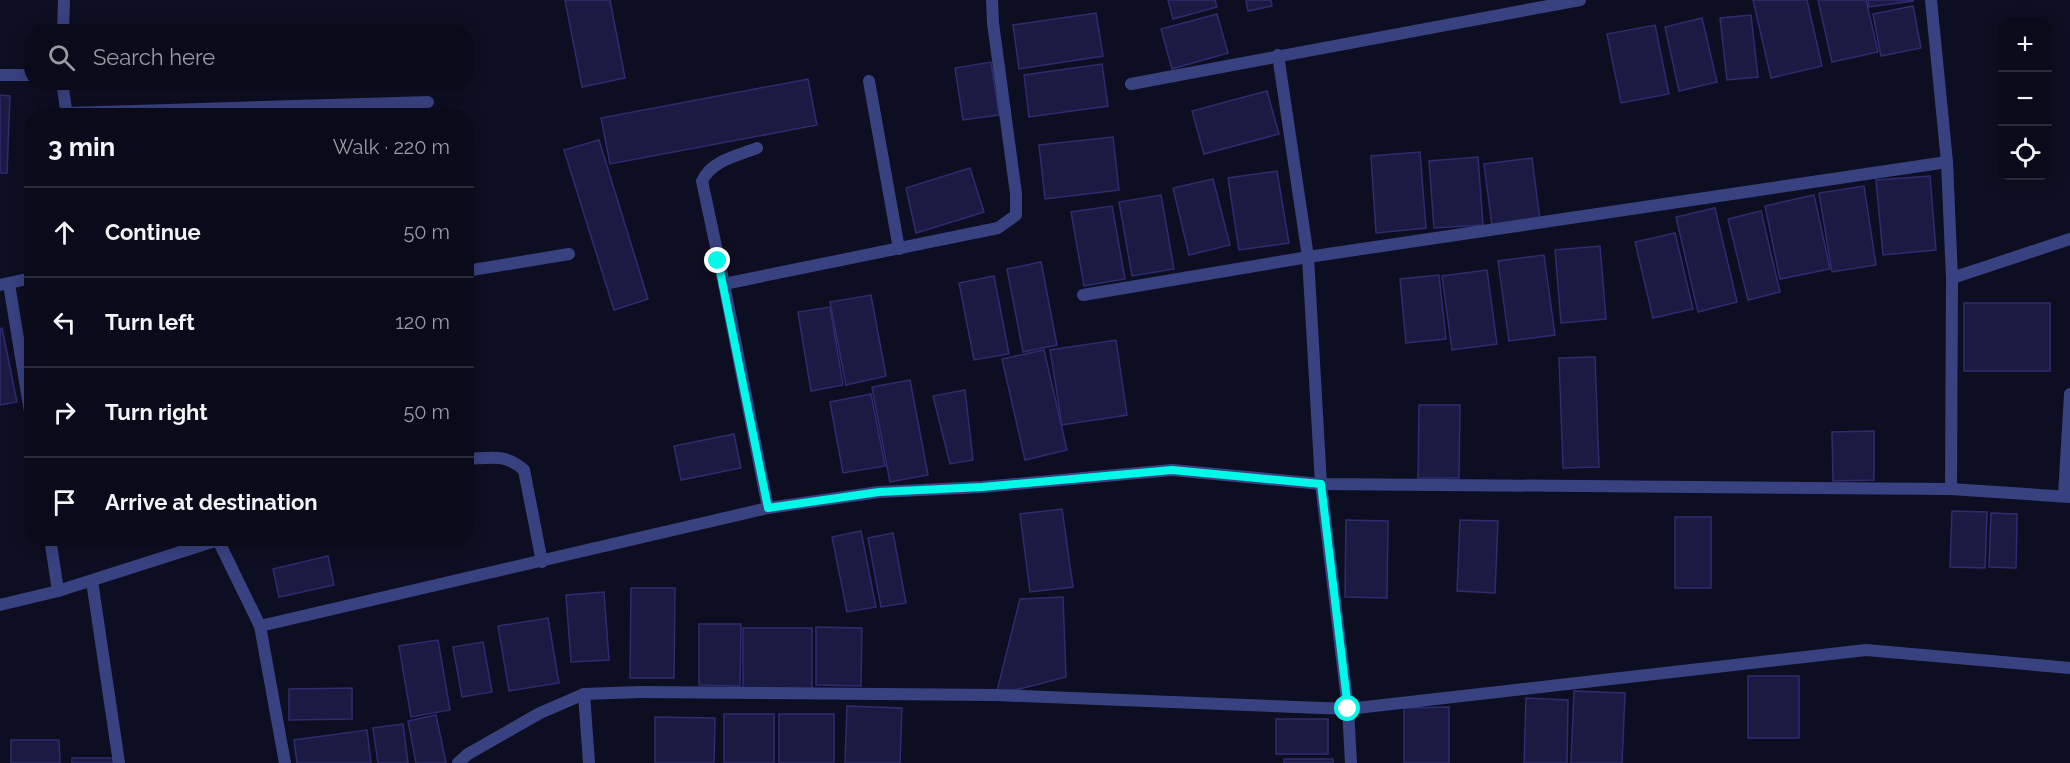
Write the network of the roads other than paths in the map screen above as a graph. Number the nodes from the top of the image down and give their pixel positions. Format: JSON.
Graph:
{"nodes":[{"id":1,"x":64,"y":0,"type":"edge"},
{"id":2,"x":992,"y":0,"type":"edge"},
{"id":3,"x":1580,"y":0,"type":"edge"},
{"id":4,"x":1931,"y":0,"type":"edge"},
{"id":5,"x":63,"y":24,"type":"edge"},
{"id":6,"x":1278,"y":55,"type":"junction"},
{"id":7,"x":0,"y":75,"type":"edge"},
{"id":8,"x":24,"y":75,"type":"edge"},
{"id":9,"x":868,"y":81,"type":"dead end"},
{"id":10,"x":1131,"y":84,"type":"dead end"},
{"id":11,"x":63,"y":90,"type":"edge"},
{"id":12,"x":428,"y":102,"type":"dead end"},
{"id":13,"x":65,"y":108,"type":"edge"},
{"id":14,"x":287,"y":108,"type":"edge"},
{"id":15,"x":757,"y":148,"type":"dead end"},
{"id":16,"x":1947,"y":162,"type":"junction"},
{"id":17,"x":2070,"y":239,"type":"edge"},
{"id":18,"x":899,"y":249,"type":"junction"},
{"id":19,"x":569,"y":254,"type":"dead end"},
{"id":20,"x":1308,"y":257,"type":"junction"},
{"id":21,"x":474,"y":270,"type":"edge"},
{"id":22,"x":1953,"y":278,"type":"junction"},
{"id":23,"x":24,"y":280,"type":"edge"},
{"id":24,"x":5,"y":284,"type":"edge"},
{"id":25,"x":724,"y":284,"type":"junction"},
{"id":26,"x":1083,"y":295,"type":"dead end"},
{"id":27,"x":24,"y":383,"type":"edge"},
{"id":28,"x":2070,"y":394,"type":"edge"},
{"id":29,"x":474,"y":459,"type":"edge"},
{"id":30,"x":1321,"y":484,"type":"junction"},
{"id":31,"x":1950,"y":489,"type":"junction"},
{"id":32,"x":2067,"y":496,"type":"edge"},
{"id":33,"x":768,"y":508,"type":"junction"},
{"id":34,"x":51,"y":546,"type":"edge"},
{"id":35,"x":200,"y":546,"type":"edge"},
{"id":36,"x":221,"y":546,"type":"edge"},
{"id":37,"x":542,"y":562,"type":"junction"},
{"id":38,"x":92,"y":581,"type":"junction"},
{"id":39,"x":58,"y":591,"type":"junction"},
{"id":40,"x":0,"y":605,"type":"edge"},
{"id":41,"x":260,"y":626,"type":"junction"},
{"id":42,"x":2070,"y":668,"type":"edge"},
{"id":43,"x":584,"y":694,"type":"junction"},
{"id":44,"x":1348,"y":709,"type":"junction"},
{"id":45,"x":119,"y":763,"type":"edge"},
{"id":46,"x":285,"y":763,"type":"edge"},
{"id":47,"x":458,"y":763,"type":"edge"},
{"id":48,"x":589,"y":763,"type":"edge"},
{"id":49,"x":1351,"y":763,"type":"edge"}],
"edges":[{"from":1,"to":5,"type":"street"},
{"from":2,"to":18,"type":"street"},
{"from":3,"to":6,"type":"street"},
{"from":4,"to":16,"type":"street"},
{"from":6,"to":10,"type":"street"},
{"from":6,"to":20,"type":"street"},
{"from":7,"to":8,"type":"street"},
{"from":9,"to":18,"type":"street"},
{"from":11,"to":13,"type":"street"},
{"from":12,"to":14,"type":"street"},
{"from":15,"to":25,"type":"street"},
{"from":16,"to":20,"type":"street"},
{"from":16,"to":22,"type":"street"},
{"from":17,"to":22,"type":"street"},
{"from":18,"to":25,"type":"street"},
{"from":19,"to":21,"type":"street"},
{"from":20,"to":26,"type":"street"},
{"from":20,"to":30,"type":"street"},
{"from":22,"to":31,"type":"street"},
{"from":23,"to":24,"type":"street"},
{"from":24,"to":27,"type":"street"},
{"from":25,"to":33,"type":"street"},
{"from":28,"to":32,"type":"street"},
{"from":29,"to":37,"type":"street"},
{"from":30,"to":31,"type":"street"},
{"from":30,"to":33,"type":"street"},
{"from":30,"to":44,"type":"street"},
{"from":31,"to":32,"type":"street"},
{"from":33,"to":37,"type":"street"},
{"from":34,"to":39,"type":"street"},
{"from":35,"to":38,"type":"street"},
{"from":36,"to":41,"type":"street"},
{"from":37,"to":41,"type":"street"},
{"from":38,"to":39,"type":"street"},
{"from":38,"to":45,"type":"street"},
{"from":39,"to":40,"type":"street"},
{"from":41,"to":46,"type":"street"},
{"from":42,"to":44,"type":"street"},
{"from":43,"to":44,"type":"street"},
{"from":43,"to":47,"type":"street"},
{"from":43,"to":48,"type":"street"},
{"from":44,"to":49,"type":"street"}]}
